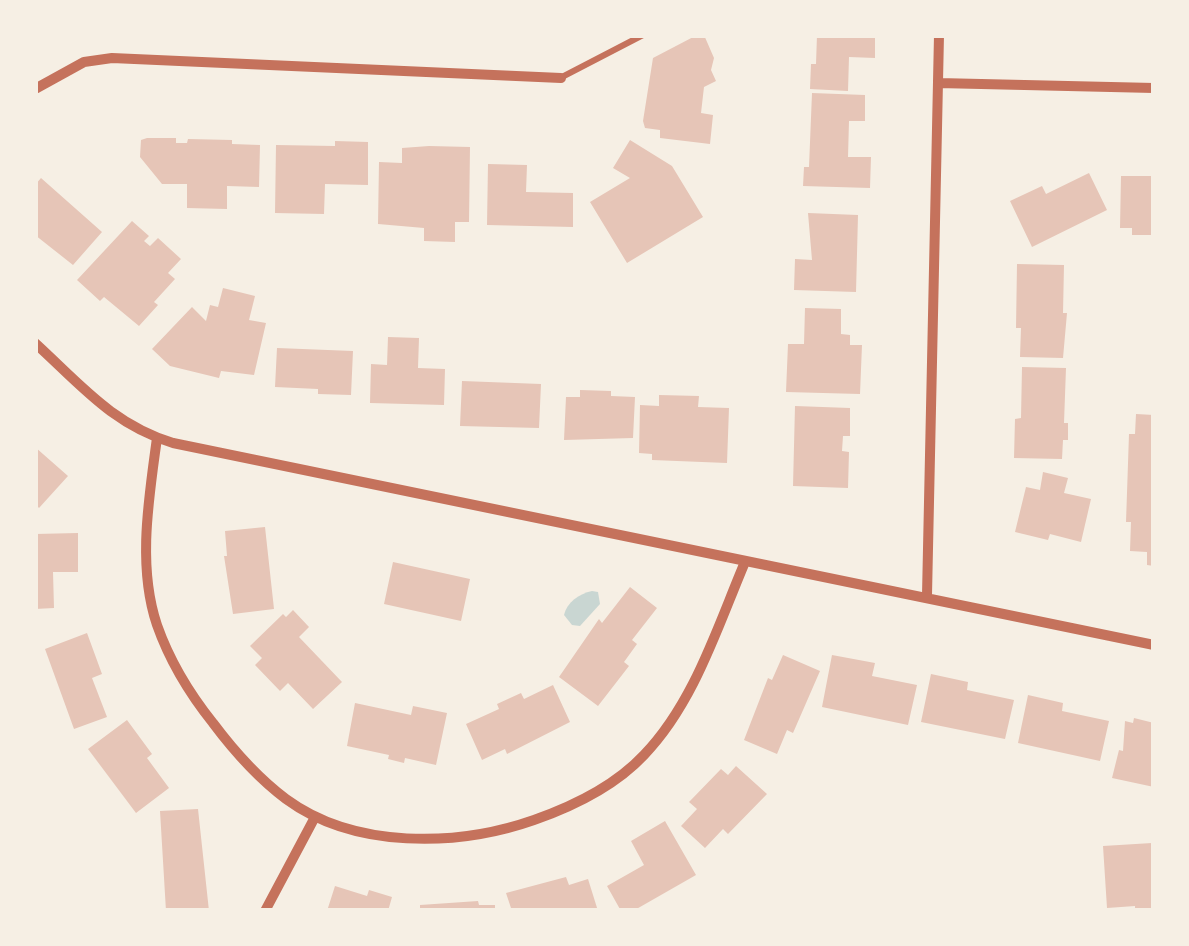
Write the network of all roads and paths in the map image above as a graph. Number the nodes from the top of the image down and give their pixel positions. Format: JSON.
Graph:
{"nodes":[{"id":1,"x":643,"y":35,"type":"edge"},
{"id":2,"x":939,"y":35,"type":"edge"},
{"id":3,"x":560,"y":78,"type":"joint"},
{"id":4,"x":938,"y":82,"type":"junction"},
{"id":5,"x":1154,"y":88,"type":"edge"},
{"id":6,"x":35,"y":89,"type":"edge"},
{"id":7,"x":35,"y":343,"type":"edge"},
{"id":8,"x":157,"y":438,"type":"junction"},
{"id":9,"x":745,"y":562,"type":"junction"},
{"id":10,"x":927,"y":595,"type":"junction"},
{"id":11,"x":1154,"y":644,"type":"edge"},
{"id":12,"x":315,"y":816,"type":"junction"},
{"id":13,"x":265,"y":911,"type":"edge"}],
"edges":[{"from":1,"to":3,"type":"lane"},
{"from":2,"to":4,"type":"street"},
{"from":3,"to":6,"type":"street"},
{"from":4,"to":5,"type":"street"},
{"from":4,"to":10,"type":"street"},
{"from":7,"to":8,"type":"street"},
{"from":8,"to":9,"type":"street"},
{"from":8,"to":12,"type":"street"},
{"from":9,"to":10,"type":"street"},
{"from":9,"to":12,"type":"street"},
{"from":10,"to":11,"type":"street"},
{"from":12,"to":13,"type":"street"}]}
